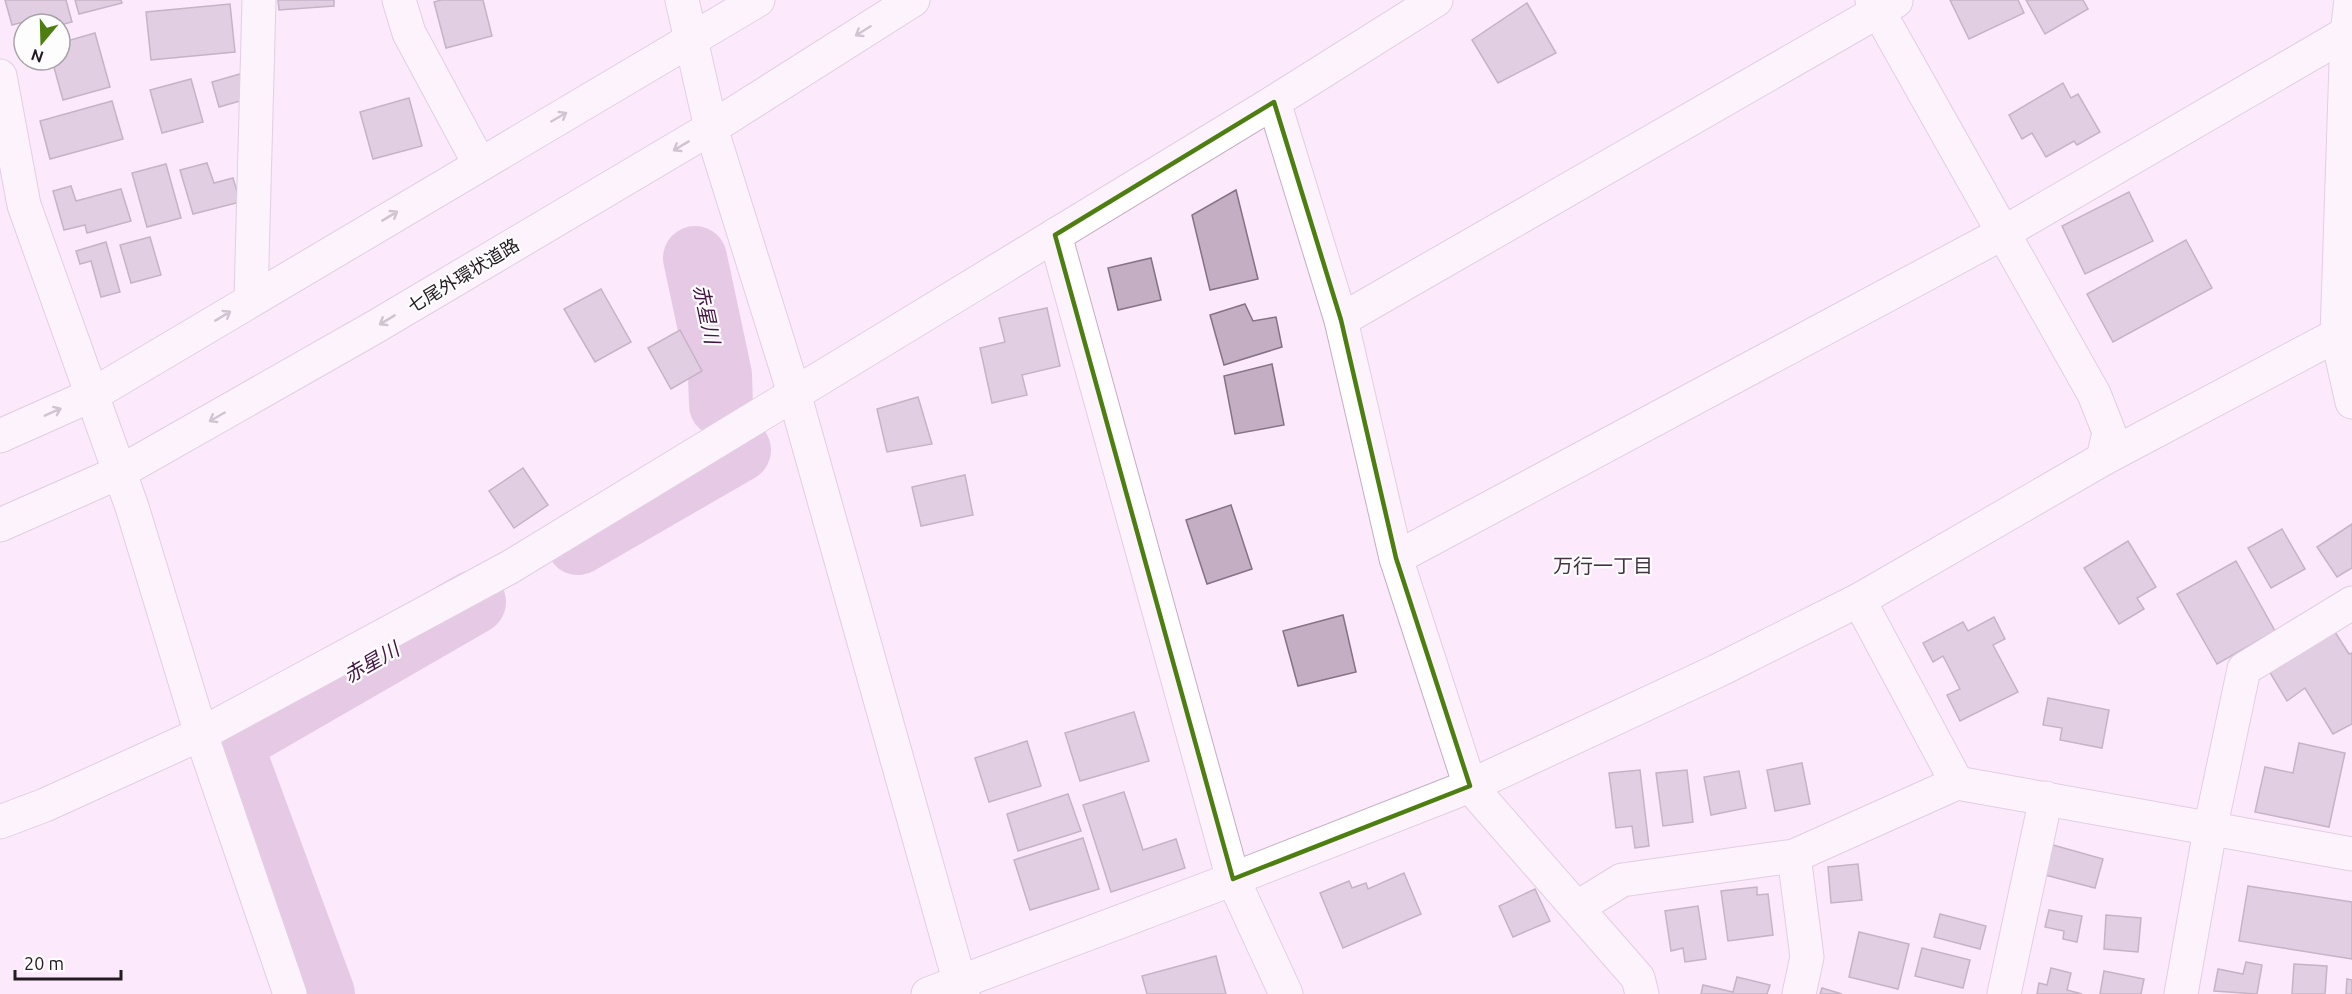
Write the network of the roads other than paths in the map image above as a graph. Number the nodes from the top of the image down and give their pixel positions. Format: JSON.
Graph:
{"nodes":[{"id":1,"x":259,"y":0,"type":"edge"},
{"id":2,"x":399,"y":0,"type":"edge"},
{"id":3,"x":682,"y":0,"type":"edge"},
{"id":4,"x":758,"y":0,"type":"edge"},
{"id":5,"x":913,"y":0,"type":"edge"},
{"id":6,"x":1436,"y":0,"type":"edge"},
{"id":7,"x":2351,"y":0,"type":"edge"},
{"id":8,"x":1882,"y":4,"type":"edge"},
{"id":9,"x":2347,"y":33,"type":"junction"},
{"id":10,"x":691,"y":41,"type":"junction"},
{"id":11,"x":0,"y":76,"type":"edge"},
{"id":12,"x":1274,"y":102,"type":"junction"},
{"id":13,"x":711,"y":128,"type":"junction"},
{"id":14,"x":479,"y":163,"type":"junction"},
{"id":15,"x":2003,"y":232,"type":"junction"},
{"id":16,"x":1055,"y":235,"type":"junction"},
{"id":17,"x":251,"y":299,"type":"junction"},
{"id":18,"x":1341,"y":320,"type":"junction"},
{"id":19,"x":2337,"y":335,"type":"junction"},
{"id":20,"x":794,"y":393,"type":"junction"},
{"id":21,"x":92,"y":395,"type":"junction"},
{"id":22,"x":2352,"y":402,"type":"edge"},
{"id":23,"x":0,"y":436,"type":"edge"},
{"id":24,"x":2103,"y":459,"type":"junction"},
{"id":25,"x":120,"y":472,"type":"junction"},
{"id":26,"x":0,"y":525,"type":"edge"},
{"id":27,"x":1396,"y":558,"type":"junction"},
{"id":28,"x":1858,"y":600,"type":"junction"},
{"id":29,"x":2352,"y":603,"type":"edge"},
{"id":30,"x":201,"y":734,"type":"junction"},
{"id":31,"x":1957,"y":783,"type":"junction"},
{"id":32,"x":1470,"y":786,"type":"junction"},
{"id":33,"x":2046,"y":798,"type":"junction"},
{"id":34,"x":0,"y":822,"type":"edge"},
{"id":35,"x":2210,"y":830,"type":"junction"},
{"id":36,"x":2352,"y":854,"type":"edge"},
{"id":37,"x":1794,"y":856,"type":"junction"},
{"id":38,"x":1233,"y":879,"type":"junction"},
{"id":39,"x":1578,"y":907,"type":"junction"},
{"id":40,"x":961,"y":988,"type":"edge"},
{"id":41,"x":290,"y":994,"type":"edge"},
{"id":42,"x":928,"y":994,"type":"edge"},
{"id":43,"x":1287,"y":994,"type":"edge"},
{"id":44,"x":1642,"y":994,"type":"edge"},
{"id":45,"x":1799,"y":994,"type":"edge"},
{"id":46,"x":2004,"y":994,"type":"edge"},
{"id":47,"x":2181,"y":994,"type":"edge"}],
"edges":[{"from":1,"to":17,"type":"street"},
{"from":2,"to":14,"type":"street"},
{"from":3,"to":10,"type":"street"},
{"from":4,"to":10,"type":"street"},
{"from":5,"to":13,"type":"street","name":"七尾外環状道路","one_way":true},
{"from":6,"to":12,"type":"street"},
{"from":7,"to":9,"type":"street"},
{"from":8,"to":15,"type":"street"},
{"from":8,"to":18,"type":"street"},
{"from":9,"to":15,"type":"street"},
{"from":9,"to":19,"type":"street"},
{"from":10,"to":13,"type":"street"},
{"from":14,"to":10,"type":"street","one_way":true},
{"from":11,"to":21,"type":"street"},
{"from":12,"to":16,"type":"street"},
{"from":12,"to":18,"type":"street"},
{"from":13,"to":20,"type":"street"},
{"from":13,"to":25,"type":"street","name":"七尾外環状道路","one_way":true},
{"from":17,"to":14,"type":"street","one_way":true},
{"from":15,"to":24,"type":"street"},
{"from":15,"to":27,"type":"street"},
{"from":16,"to":20,"type":"street"},
{"from":16,"to":38,"type":"street"},
{"from":21,"to":17,"type":"street","one_way":true},
{"from":18,"to":27,"type":"street"},
{"from":19,"to":22,"type":"street"},
{"from":19,"to":24,"type":"street"},
{"from":20,"to":30,"type":"street"},
{"from":20,"to":40,"type":"street"},
{"from":23,"to":21,"type":"street","one_way":true},
{"from":21,"to":25,"type":"street"},
{"from":24,"to":28,"type":"street"},
{"from":25,"to":26,"type":"street","name":"七尾外環状道路"},
{"from":25,"to":30,"type":"street"},
{"from":27,"to":32,"type":"street"},
{"from":28,"to":31,"type":"street"},
{"from":28,"to":32,"type":"street"},
{"from":29,"to":35,"type":"street"},
{"from":30,"to":34,"type":"street"},
{"from":30,"to":41,"type":"street"},
{"from":31,"to":33,"type":"street"},
{"from":31,"to":37,"type":"street"},
{"from":32,"to":38,"type":"street"},
{"from":32,"to":39,"type":"street"},
{"from":33,"to":35,"type":"street"},
{"from":33,"to":46,"type":"street"},
{"from":35,"to":36,"type":"street"},
{"from":35,"to":47,"type":"street"},
{"from":37,"to":39,"type":"street"},
{"from":37,"to":45,"type":"street"},
{"from":38,"to":40,"type":"street"},
{"from":38,"to":43,"type":"street"},
{"from":39,"to":44,"type":"street"},
{"from":40,"to":42,"type":"street"}]}
